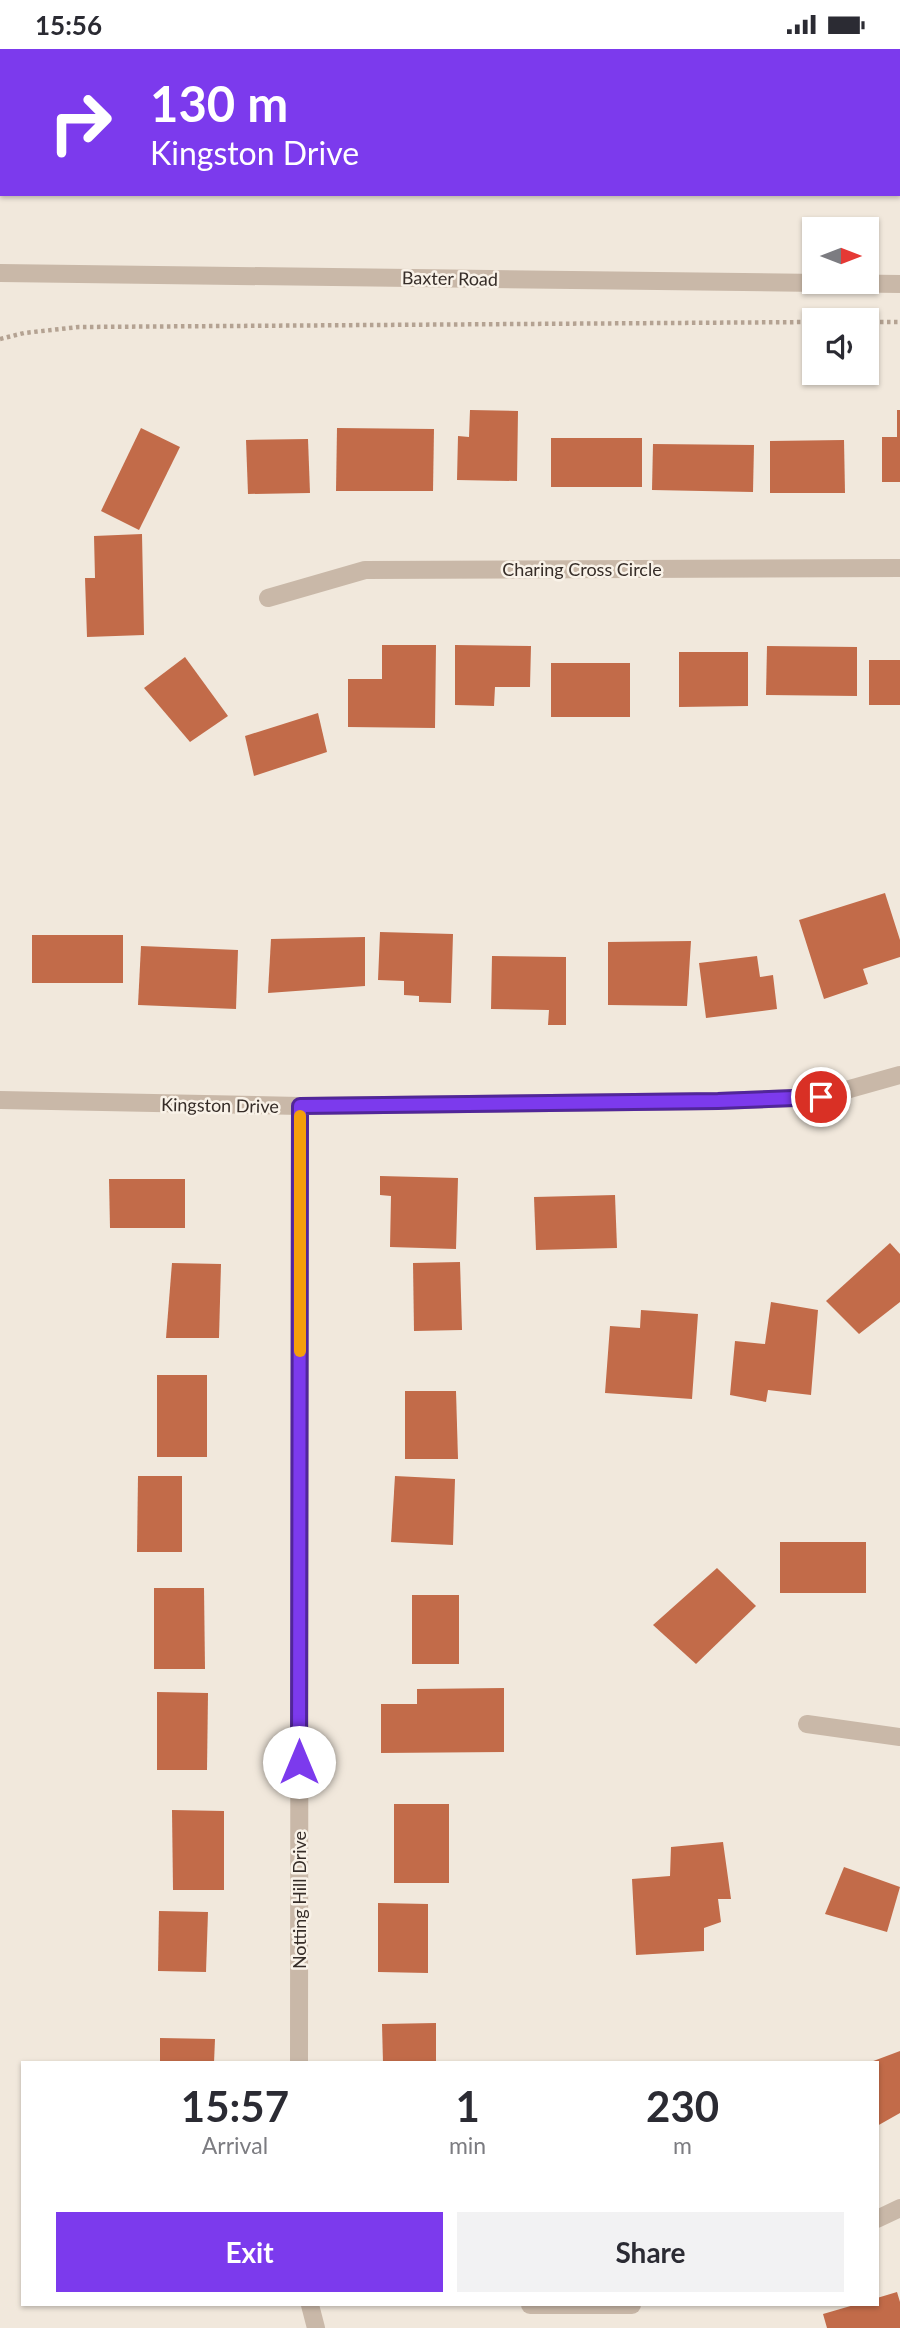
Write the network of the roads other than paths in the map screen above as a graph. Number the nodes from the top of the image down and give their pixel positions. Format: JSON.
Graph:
{"nodes":[{"id":1,"x":0,"y":273,"type":"edge"},
{"id":2,"x":900,"y":284,"type":"edge"},
{"id":3,"x":900,"y":568,"type":"edge"},
{"id":4,"x":268,"y":598,"type":"dead end"},
{"id":5,"x":900,"y":1075,"type":"edge"},
{"id":6,"x":0,"y":1100,"type":"edge"},
{"id":7,"x":300,"y":1106,"type":"junction"},
{"id":8,"x":807,"y":1724,"type":"dead end"},
{"id":9,"x":900,"y":1737,"type":"edge"},
{"id":10,"x":299,"y":2061,"type":"edge"},
{"id":11,"x":900,"y":2208,"type":"edge"},
{"id":12,"x":879,"y":2218,"type":"edge"},
{"id":13,"x":310,"y":2306,"type":"edge"},
{"id":14,"x":316,"y":2328,"type":"edge"}],
"edges":[{"from":1,"to":2,"type":"street","name":"Baxter Road"},
{"from":3,"to":4,"type":"street","name":"Charing Cross Circle"},
{"from":5,"to":7,"type":"street","name":"Kingston Drive"},
{"from":6,"to":7,"type":"street","name":"Kingston Drive"},
{"from":7,"to":10,"type":"street","name":"Notting Hill Drive"},
{"from":8,"to":9,"type":"street"},
{"from":11,"to":12,"type":"street"},
{"from":13,"to":14,"type":"street"}]}
